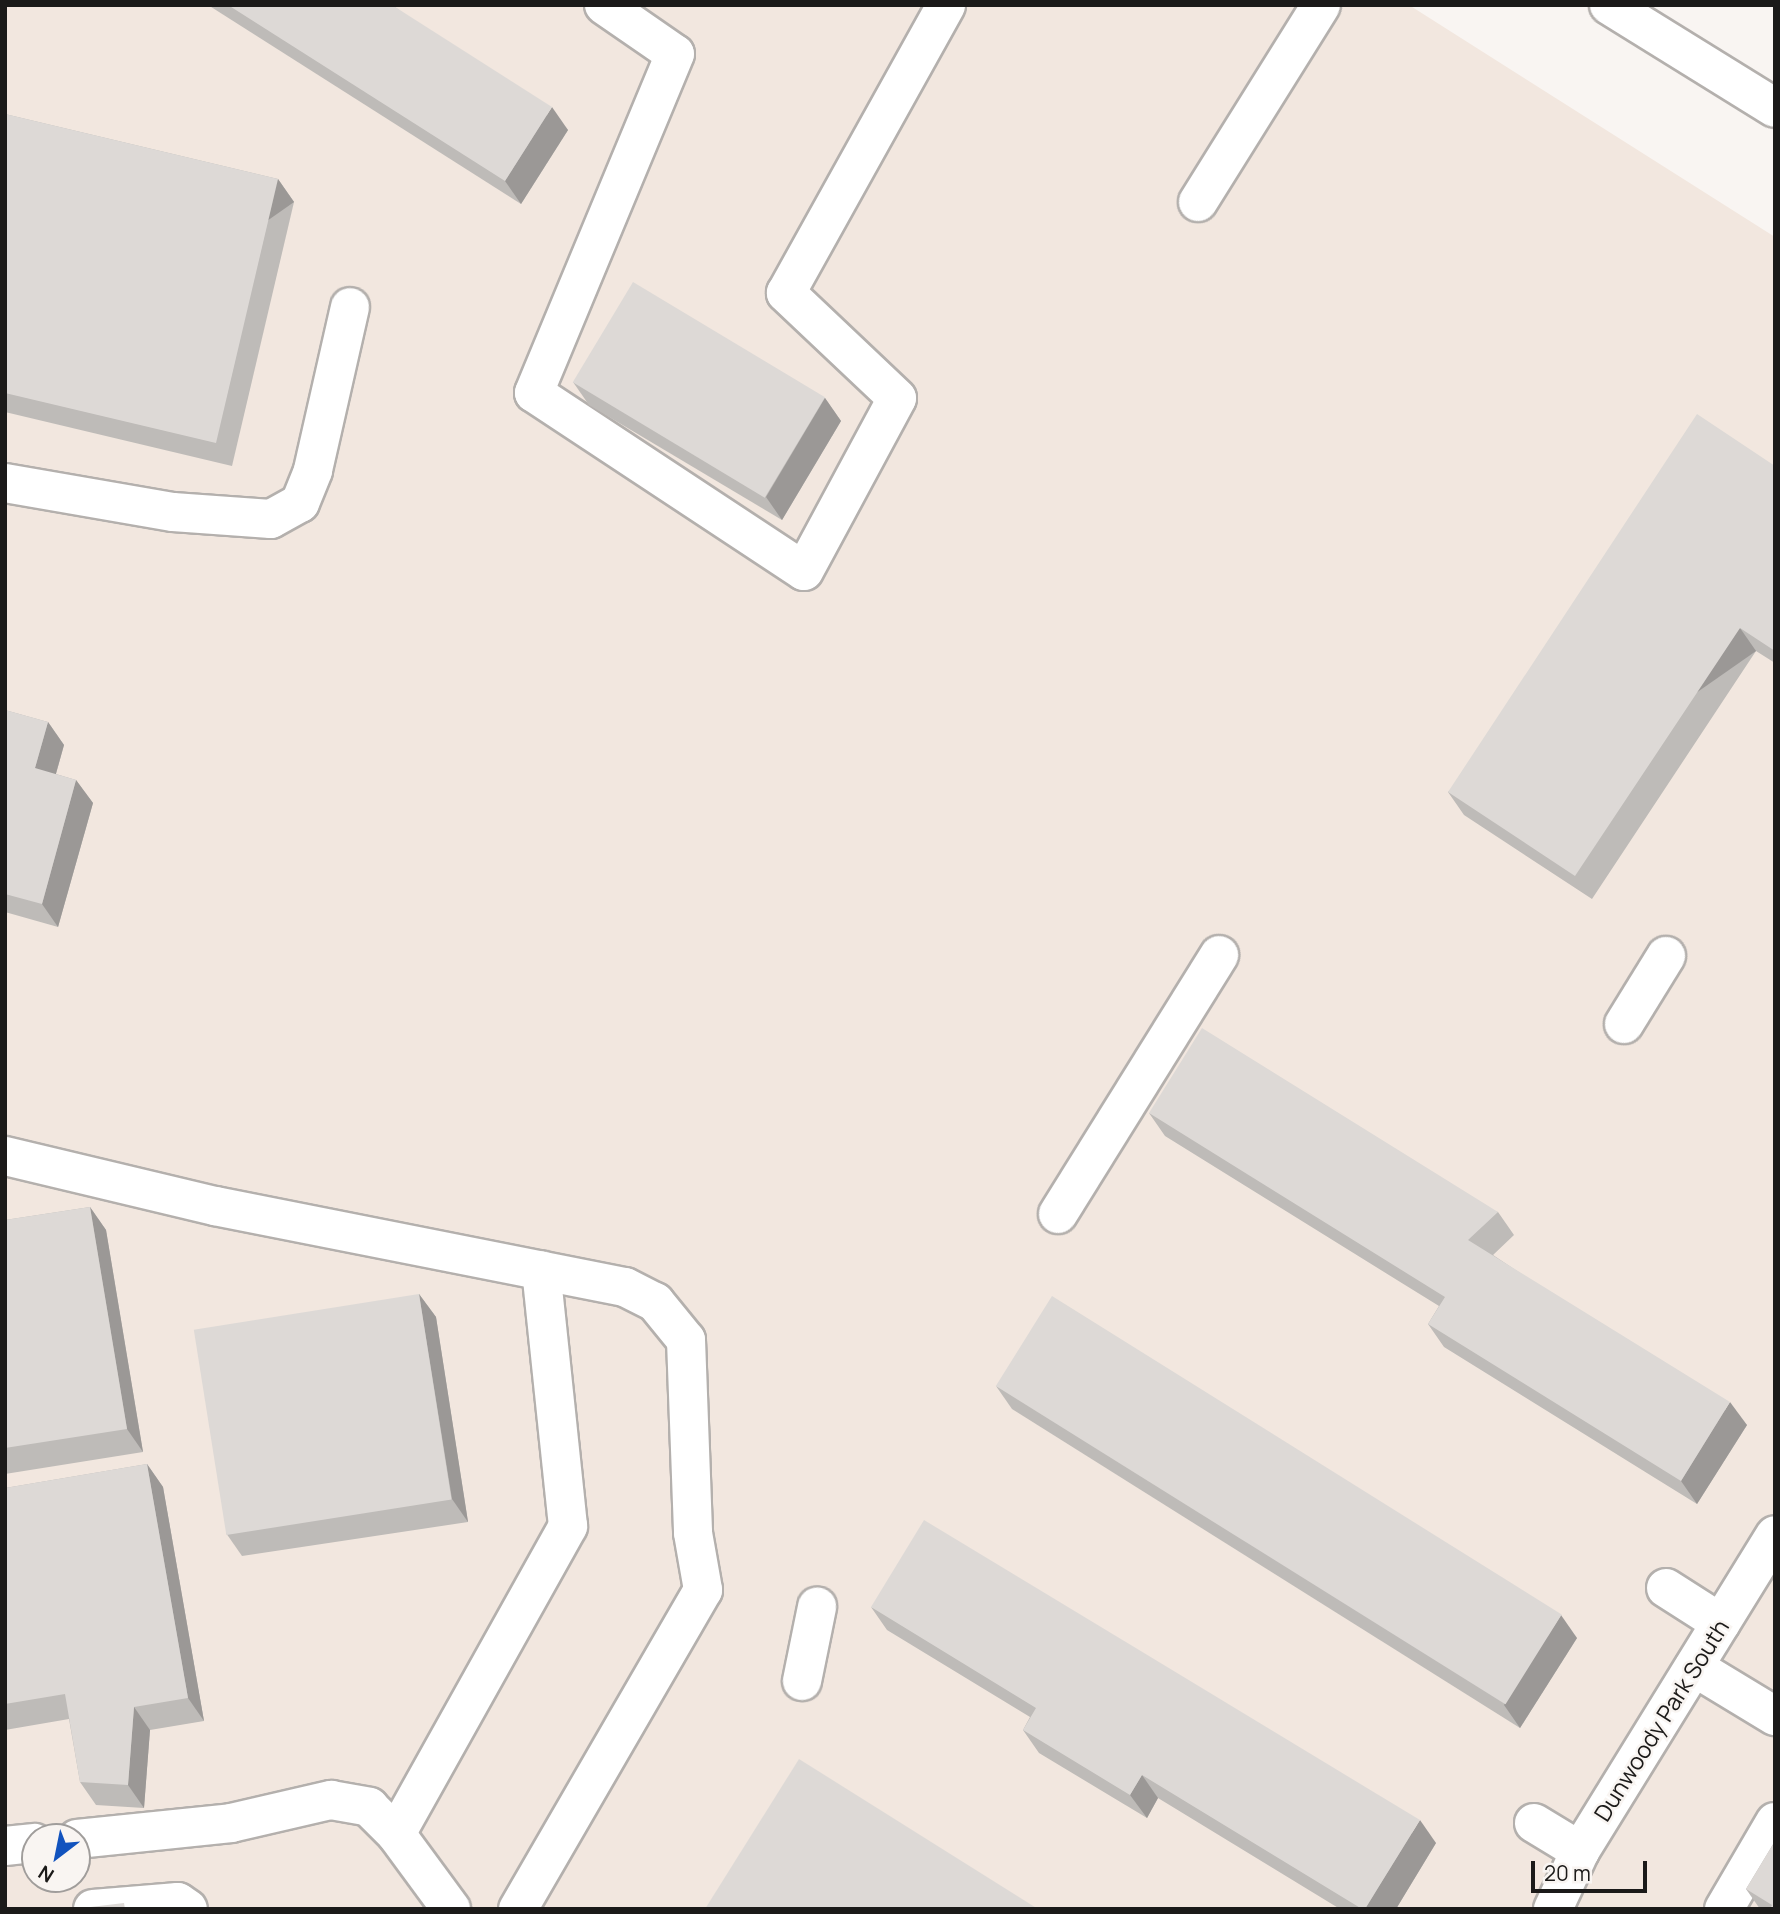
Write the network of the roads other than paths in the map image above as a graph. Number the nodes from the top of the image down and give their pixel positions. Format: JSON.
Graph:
{"nodes":[{"id":1,"x":604,"y":5,"type":"edge"},
{"id":2,"x":946,"y":5,"type":"edge"},
{"id":3,"x":1321,"y":5,"type":"edge"},
{"id":4,"x":1609,"y":5,"type":"edge"},
{"id":5,"x":1775,"y":108,"type":"edge"},
{"id":6,"x":1198,"y":202,"type":"dead end"},
{"id":7,"x":350,"y":307,"type":"dead end"},
{"id":8,"x":5,"y":482,"type":"edge"},
{"id":9,"x":1219,"y":955,"type":"dead end"},
{"id":10,"x":1666,"y":956,"type":"dead end"},
{"id":11,"x":1624,"y":1024,"type":"dead end"},
{"id":12,"x":5,"y":1156,"type":"edge"},
{"id":13,"x":1058,"y":1214,"type":"dead end"},
{"id":14,"x":541,"y":1270,"type":"junction"},
{"id":15,"x":1775,"y":1535,"type":"edge"},
{"id":16,"x":1666,"y":1588,"type":"dead end"},
{"id":17,"x":817,"y":1607,"type":"dead end"},
{"id":18,"x":1721,"y":1623,"type":"junction"},
{"id":19,"x":1694,"y":1667,"type":"junction"},
{"id":20,"x":802,"y":1681,"type":"dead end"},
{"id":21,"x":1775,"y":1716,"type":"edge"},
{"id":22,"x":1775,"y":1822,"type":"edge"},
{"id":23,"x":1534,"y":1823,"type":"dead end"},
{"id":24,"x":396,"y":1834,"type":"junction"},
{"id":25,"x":91,"y":1838,"type":"edge"},
{"id":26,"x":1580,"y":1851,"type":"junction"},
{"id":27,"x":93,"y":1909,"type":"edge"},
{"id":28,"x":188,"y":1909,"type":"edge"},
{"id":29,"x":452,"y":1909,"type":"edge"},
{"id":30,"x":518,"y":1909,"type":"edge"},
{"id":31,"x":1553,"y":1909,"type":"edge"},
{"id":32,"x":1724,"y":1909,"type":"edge"}],
"edges":[{"from":1,"to":2,"type":"street"},
{"from":3,"to":6,"type":"street"},
{"from":4,"to":5,"type":"street"},
{"from":7,"to":8,"type":"street"},
{"from":9,"to":13,"type":"street"},
{"from":10,"to":11,"type":"street"},
{"from":12,"to":14,"type":"street"},
{"from":14,"to":24,"type":"street"},
{"from":14,"to":30,"type":"street"},
{"from":15,"to":18,"type":"street","name":"Dunwoody Park South"},
{"from":16,"to":18,"type":"street"},
{"from":17,"to":20,"type":"street"},
{"from":18,"to":19,"type":"street","name":"Dunwoody Park South"},
{"from":19,"to":21,"type":"street"},
{"from":19,"to":26,"type":"street","name":"Dunwoody Park South"},
{"from":22,"to":32,"type":"street"},
{"from":23,"to":26,"type":"street"},
{"from":24,"to":25,"type":"street"},
{"from":24,"to":29,"type":"street"},
{"from":26,"to":31,"type":"street","name":"Dunwoody Park South"},
{"from":27,"to":28,"type":"street"}]}
